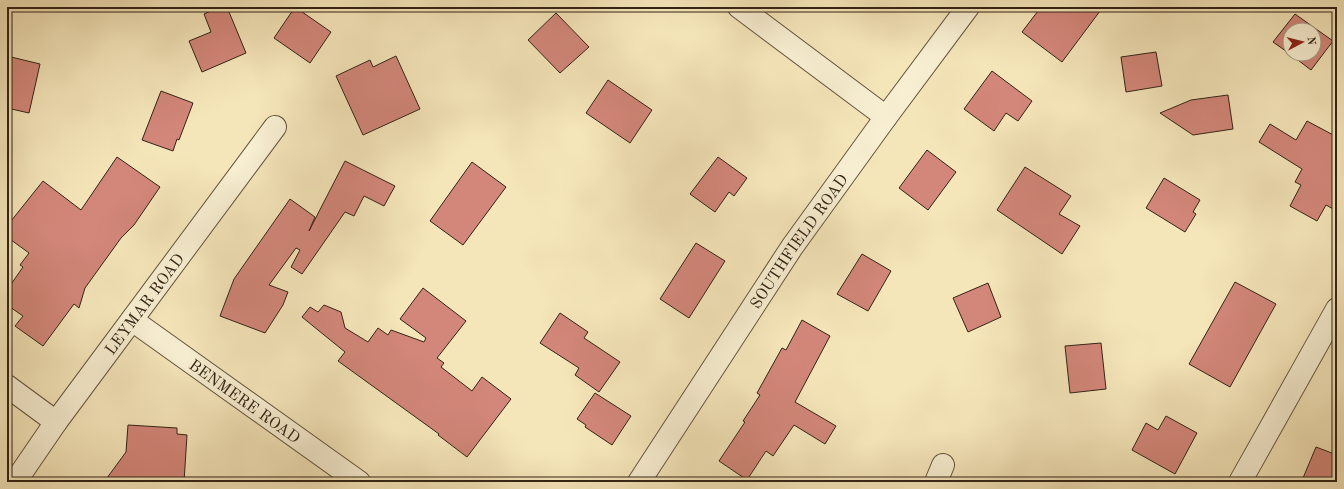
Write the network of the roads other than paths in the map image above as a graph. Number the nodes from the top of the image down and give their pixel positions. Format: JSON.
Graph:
{"nodes":[{"id":1,"x":739,"y":7,"type":"edge"},
{"id":2,"x":968,"y":7,"type":"edge"},
{"id":3,"x":886,"y":117,"type":"junction"},
{"id":4,"x":275,"y":127,"type":"dead end"},
{"id":5,"x":1337,"y":309,"type":"edge"},
{"id":6,"x":132,"y":320,"type":"junction"},
{"id":7,"x":7,"y":386,"type":"edge"},
{"id":8,"x":56,"y":422,"type":"junction"},
{"id":9,"x":15,"y":482,"type":"edge"},
{"id":10,"x":359,"y":482,"type":"edge"},
{"id":11,"x":639,"y":482,"type":"edge"},
{"id":12,"x":1240,"y":482,"type":"edge"}],
"edges":[{"from":1,"to":3,"type":"street"},
{"from":2,"to":3,"type":"street","name":"SOUTHFIELD ROAD"},
{"from":3,"to":11,"type":"street","name":"SOUTHFIELD ROAD"},
{"from":4,"to":6,"type":"street","name":"LEYMAR ROAD"},
{"from":5,"to":12,"type":"street"},
{"from":6,"to":8,"type":"street","name":"LEYMAR ROAD"},
{"from":6,"to":10,"type":"street","name":"BENMERE ROAD"},
{"from":7,"to":8,"type":"street"},
{"from":8,"to":9,"type":"street","name":"LEYMAR ROAD"}]}
